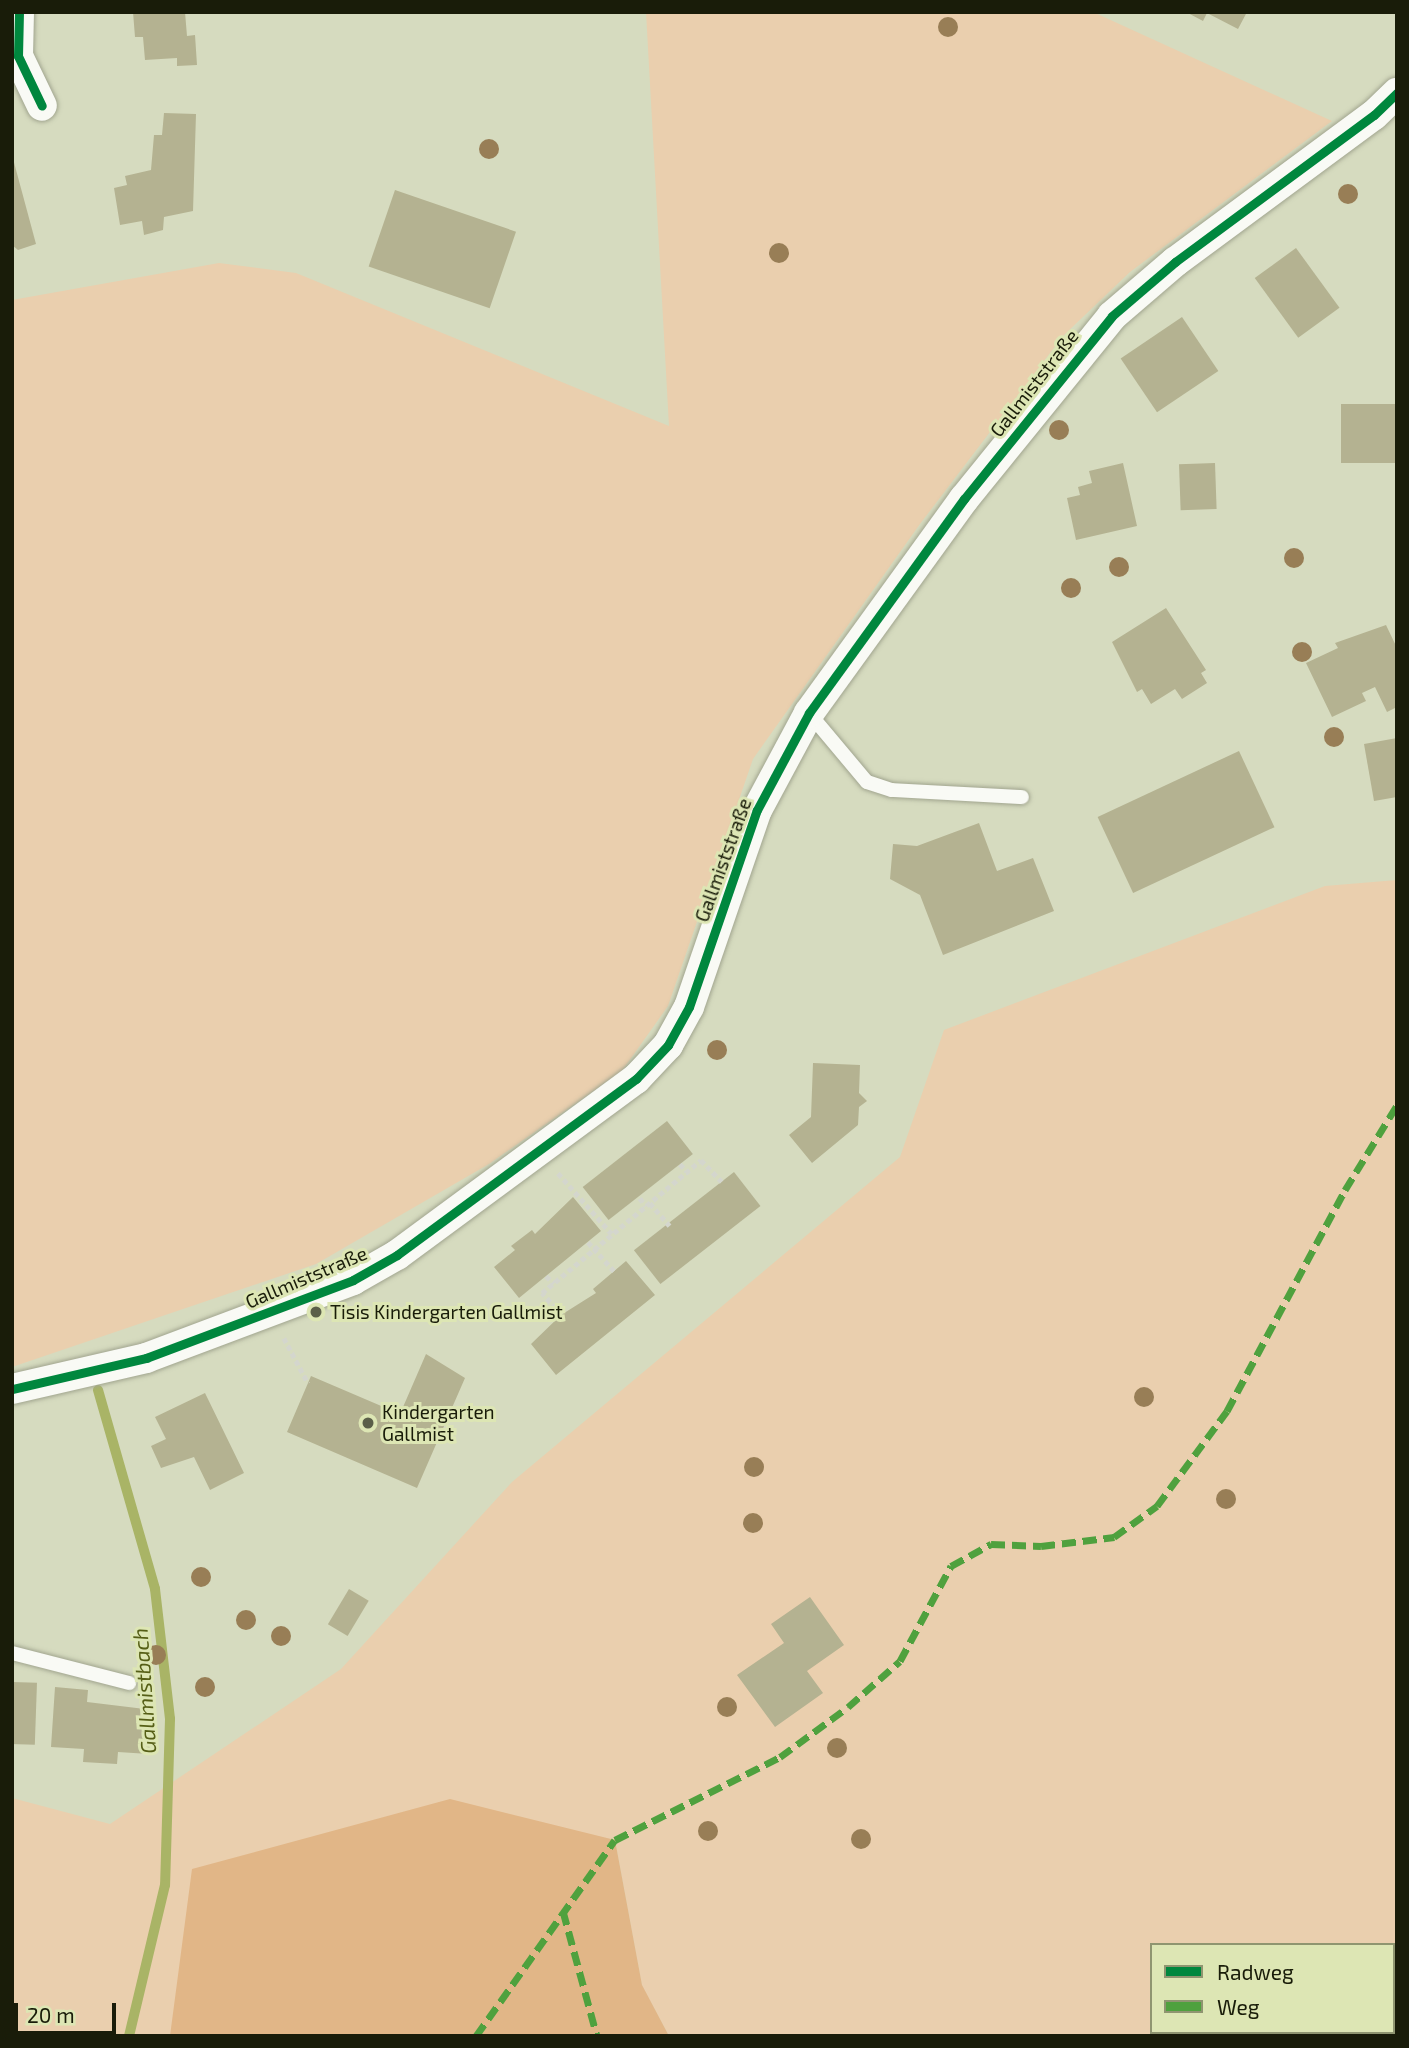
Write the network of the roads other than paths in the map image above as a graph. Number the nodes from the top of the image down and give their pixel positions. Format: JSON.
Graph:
{"nodes":[{"id":1,"x":19,"y":12,"type":"edge"},
{"id":2,"x":1397,"y":93,"type":"edge"},
{"id":3,"x":42,"y":106,"type":"dead end"},
{"id":4,"x":809,"y":713,"type":"junction"},
{"id":5,"x":1022,"y":797,"type":"dead end"},
{"id":6,"x":12,"y":1389,"type":"edge"},
{"id":7,"x":12,"y":1653,"type":"edge"},
{"id":8,"x":129,"y":1683,"type":"dead end"}],
"edges":[{"from":1,"to":3,"type":"street"},
{"from":2,"to":4,"type":"street","name":"Gallmiststraße"},
{"from":4,"to":5,"type":"lane"},
{"from":4,"to":6,"type":"street","name":"Gallmiststraße"},
{"from":7,"to":8,"type":"lane"}]}
